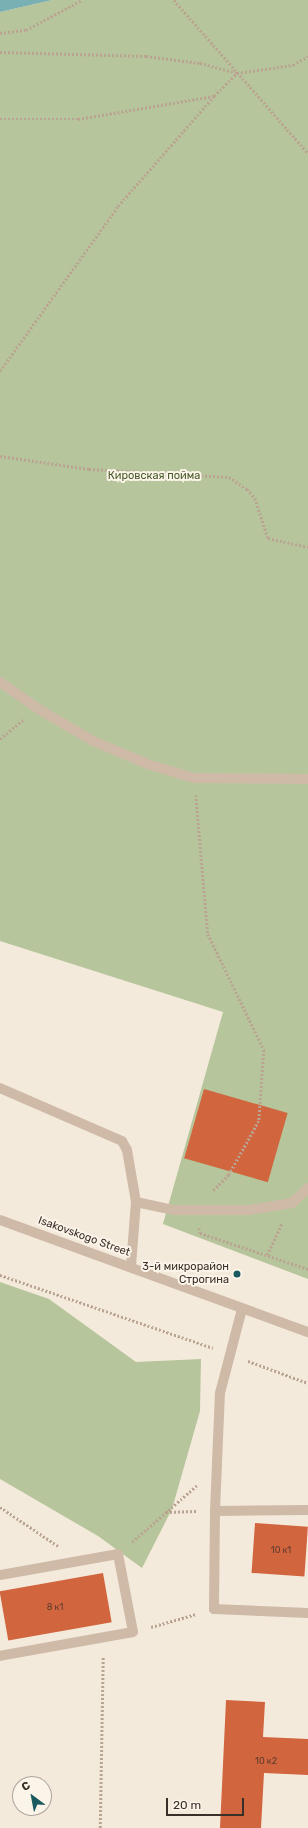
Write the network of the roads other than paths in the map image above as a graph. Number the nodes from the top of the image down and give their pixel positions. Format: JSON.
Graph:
{"nodes":[{"id":1,"x":0,"y":682,"type":"edge"},
{"id":2,"x":308,"y":779,"type":"edge"},
{"id":3,"x":0,"y":1088,"type":"edge"},
{"id":4,"x":308,"y":1188,"type":"edge"},
{"id":5,"x":136,"y":1202,"type":"junction"},
{"id":6,"x":0,"y":1220,"type":"edge"},
{"id":7,"x":131,"y":1266,"type":"junction"},
{"id":8,"x":242,"y":1309,"type":"junction"},
{"id":9,"x":308,"y":1332,"type":"edge"},
{"id":10,"x":308,"y":1510,"type":"edge"},
{"id":11,"x":215,"y":1511,"type":"junction"},
{"id":12,"x":0,"y":1575,"type":"edge"},
{"id":13,"x":308,"y":1613,"type":"edge"},
{"id":14,"x":0,"y":1656,"type":"edge"}],
"edges":[{"from":1,"to":2,"type":"street"},
{"from":3,"to":5,"type":"street"},
{"from":4,"to":5,"type":"street"},
{"from":5,"to":7,"type":"street"},
{"from":6,"to":7,"type":"street","name":"Isakovskogo Street"},
{"from":7,"to":8,"type":"street","name":"Isakovskogo Street"},
{"from":8,"to":9,"type":"street","name":"Isakovskogo Street"},
{"from":8,"to":11,"type":"street"},
{"from":10,"to":11,"type":"street"},
{"from":11,"to":13,"type":"street"},
{"from":12,"to":14,"type":"street"}]}
